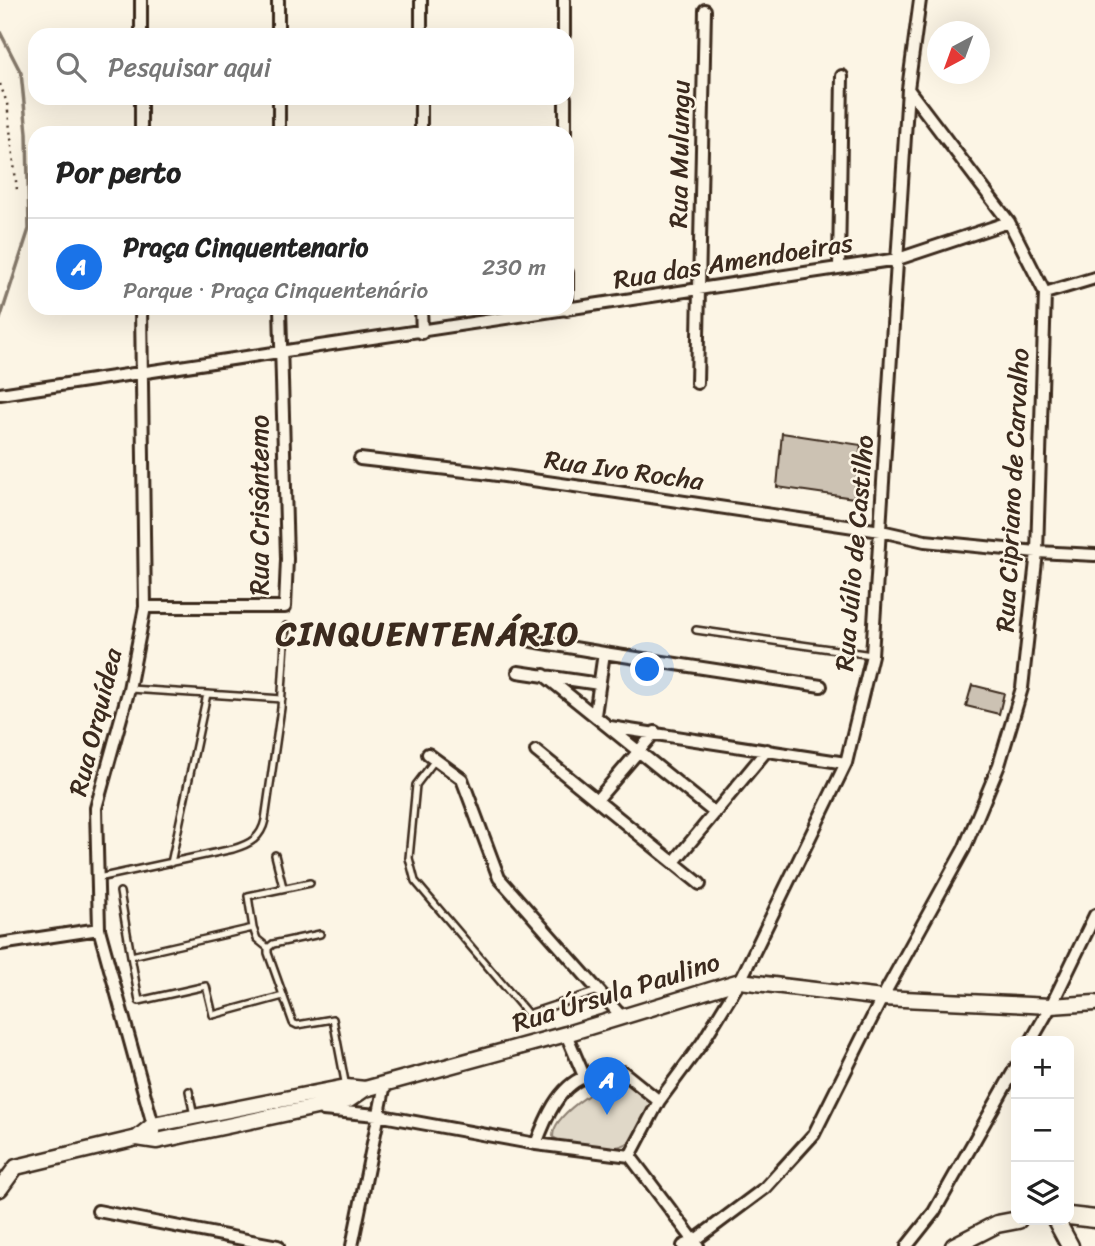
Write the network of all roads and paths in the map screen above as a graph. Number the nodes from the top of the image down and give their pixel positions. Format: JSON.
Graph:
{"nodes":[{"id":1,"x":141,"y":0,"type":"edge"},
{"id":2,"x":278,"y":0,"type":"edge"},
{"id":3,"x":421,"y":0,"type":"edge"},
{"id":4,"x":564,"y":0,"type":"edge"},
{"id":5,"x":920,"y":0,"type":"edge"},
{"id":6,"x":705,"y":10,"type":"dead end"},
{"id":7,"x":141,"y":28,"type":"edge"},
{"id":8,"x":278,"y":28,"type":"edge"},
{"id":9,"x":421,"y":28,"type":"edge"},
{"id":10,"x":564,"y":28,"type":"edge"},
{"id":11,"x":842,"y":76,"type":"dead end"},
{"id":12,"x":0,"y":84,"type":"edge"},
{"id":13,"x":908,"y":89,"type":"junction"},
{"id":14,"x":141,"y":105,"type":"edge"},
{"id":15,"x":279,"y":105,"type":"edge"},
{"id":16,"x":421,"y":105,"type":"edge"},
{"id":17,"x":565,"y":105,"type":"edge"},
{"id":18,"x":141,"y":126,"type":"edge"},
{"id":19,"x":279,"y":126,"type":"edge"},
{"id":20,"x":421,"y":126,"type":"edge"},
{"id":21,"x":565,"y":126,"type":"edge"},
{"id":22,"x":17,"y":190,"type":"dead end"},
{"id":23,"x":1009,"y":222,"type":"junction"},
{"id":24,"x":898,"y":259,"type":"junction"},
{"id":25,"x":839,"y":267,"type":"junction"},
{"id":26,"x":1095,"y":278,"type":"edge"},
{"id":27,"x":699,"y":290,"type":"junction"},
{"id":28,"x":1045,"y":293,"type":"junction"},
{"id":29,"x":574,"y":309,"type":"edge"},
{"id":30,"x":141,"y":315,"type":"edge"},
{"id":31,"x":279,"y":315,"type":"edge"},
{"id":32,"x":421,"y":315,"type":"edge"},
{"id":33,"x":535,"y":315,"type":"edge"},
{"id":34,"x":422,"y":332,"type":"junction"},
{"id":35,"x":280,"y":353,"type":"junction"},
{"id":36,"x":141,"y":372,"type":"junction"},
{"id":37,"x":697,"y":383,"type":"dead end"},
{"id":38,"x":0,"y":394,"type":"edge"},
{"id":39,"x":360,"y":459,"type":"dead end"},
{"id":40,"x":881,"y":531,"type":"junction"},
{"id":41,"x":1037,"y":552,"type":"junction"},
{"id":42,"x":1095,"y":555,"type":"edge"},
{"id":43,"x":145,"y":607,"type":"junction"},
{"id":44,"x":286,"y":626,"type":"dead end"},
{"id":45,"x":695,"y":630,"type":"dead end"},
{"id":46,"x":532,"y":641,"type":"dead end"},
{"id":47,"x":604,"y":653,"type":"junction"},
{"id":48,"x":872,"y":655,"type":"junction"},
{"id":49,"x":518,"y":672,"type":"dead end"},
{"id":50,"x":544,"y":675,"type":"junction"},
{"id":51,"x":599,"y":684,"type":"junction"},
{"id":52,"x":821,"y":686,"type":"dead end"},
{"id":53,"x":129,"y":689,"type":"junction"},
{"id":54,"x":207,"y":694,"type":"junction"},
{"id":55,"x":282,"y":699,"type":"junction"},
{"id":56,"x":595,"y":715,"type":"junction"},
{"id":57,"x":610,"y":727,"type":"junction"},
{"id":58,"x":655,"y":732,"type":"junction"},
{"id":59,"x":767,"y":750,"type":"junction"},
{"id":60,"x":536,"y":751,"type":"dead end"},
{"id":61,"x":639,"y":751,"type":"junction"},
{"id":62,"x":432,"y":757,"type":"joint"},
{"id":63,"x":846,"y":763,"type":"junction"},
{"id":64,"x":597,"y":800,"type":"junction"},
{"id":65,"x":715,"y":813,"type":"junction"},
{"id":66,"x":275,"y":855,"type":"dead end"},
{"id":67,"x":674,"y":862,"type":"junction"},
{"id":68,"x":171,"y":863,"type":"junction"},
{"id":69,"x":98,"y":878,"type":"junction"},
{"id":70,"x":310,"y":883,"type":"dead end"},
{"id":71,"x":700,"y":884,"type":"dead end"},
{"id":72,"x":284,"y":887,"type":"junction"},
{"id":73,"x":120,"y":892,"type":"dead end"},
{"id":74,"x":1095,"y":915,"type":"edge"},
{"id":75,"x":253,"y":928,"type":"junction"},
{"id":76,"x":99,"y":929,"type":"junction"},
{"id":77,"x":320,"y":934,"type":"dead end"},
{"id":78,"x":0,"y":944,"type":"edge"},
{"id":79,"x":268,"y":948,"type":"junction"},
{"id":80,"x":131,"y":956,"type":"junction"},
{"id":81,"x":740,"y":981,"type":"junction"},
{"id":82,"x":598,"y":990,"type":"junction"},
{"id":83,"x":283,"y":996,"type":"junction"},
{"id":84,"x":882,"y":998,"type":"junction"},
{"id":85,"x":1095,"y":1003,"type":"edge"},
{"id":86,"x":1051,"y":1006,"type":"junction"},
{"id":87,"x":621,"y":1016,"type":"junction"},
{"id":88,"x":566,"y":1034,"type":"junction"},
{"id":89,"x":1034,"y":1036,"type":"edge"},
{"id":90,"x":584,"y":1076,"type":"junction"},
{"id":91,"x":1011,"y":1076,"type":"edge"},
{"id":92,"x":385,"y":1084,"type":"junction"},
{"id":93,"x":189,"y":1091,"type":"dead end"},
{"id":94,"x":347,"y":1093,"type":"junction"},
{"id":95,"x":659,"y":1101,"type":"junction"},
{"id":96,"x":306,"y":1109,"type":"junction"},
{"id":97,"x":377,"y":1115,"type":"junction"},
{"id":98,"x":194,"y":1116,"type":"junction"},
{"id":99,"x":153,"y":1125,"type":"junction"},
{"id":100,"x":137,"y":1138,"type":"junction"},
{"id":101,"x":157,"y":1140,"type":"junction"},
{"id":102,"x":536,"y":1144,"type":"junction"},
{"id":103,"x":630,"y":1156,"type":"junction"},
{"id":104,"x":0,"y":1189,"type":"edge"},
{"id":105,"x":98,"y":1211,"type":"dead end"},
{"id":106,"x":1095,"y":1218,"type":"edge"},
{"id":107,"x":1074,"y":1220,"type":"edge"},
{"id":108,"x":1011,"y":1221,"type":"edge"},
{"id":109,"x":1063,"y":1225,"type":"edge"},
{"id":110,"x":696,"y":1243,"type":"edge"},
{"id":111,"x":278,"y":1246,"type":"edge"},
{"id":112,"x":352,"y":1246,"type":"edge"},
{"id":113,"x":683,"y":1246,"type":"edge"},
{"id":114,"x":907,"y":1246,"type":"edge"},
{"id":115,"x":954,"y":1246,"type":"edge"},
{"id":116,"x":1070,"y":1246,"type":"edge"}],
"edges":[{"from":1,"to":7,"type":"street"},
{"from":2,"to":8,"type":"street"},
{"from":3,"to":9,"type":"street"},
{"from":4,"to":10,"type":"street"},
{"from":5,"to":13,"type":"street","name":"Rua Júlio de Castilho"},
{"from":6,"to":27,"type":"street","name":"Rua Mulungu"},
{"from":11,"to":25,"type":"street"},
{"from":12,"to":22,"type":"path"},
{"from":13,"to":23,"type":"street","name":"Rua Cipriano de Carvalho"},
{"from":13,"to":24,"type":"street","name":"Rua Júlio de Castilho"},
{"from":14,"to":18,"type":"street"},
{"from":15,"to":19,"type":"street"},
{"from":16,"to":20,"type":"street"},
{"from":17,"to":21,"type":"street"},
{"from":23,"to":24,"type":"street","name":"Rua das Amendoeiras"},
{"from":23,"to":28,"type":"street","name":"Rua Cipriano de Carvalho"},
{"from":24,"to":25,"type":"street","name":"Rua das Amendoeiras"},
{"from":24,"to":40,"type":"street","name":"Rua Júlio de Castilho"},
{"from":25,"to":27,"type":"street","name":"Rua das Amendoeiras"},
{"from":26,"to":28,"type":"street"},
{"from":27,"to":29,"type":"street","name":"Rua das Amendoeiras"},
{"from":27,"to":37,"type":"street","name":"Rua Mulungu"},
{"from":28,"to":41,"type":"street","name":"Rua Cipriano de Carvalho"},
{"from":30,"to":36,"type":"street","name":"Rua Orquídea"},
{"from":31,"to":35,"type":"street","name":"Rua Crisântemo"},
{"from":32,"to":34,"type":"street"},
{"from":33,"to":34,"type":"street","name":"Rua das Amendoeiras"},
{"from":34,"to":35,"type":"street","name":"Rua das Amendoeiras"},
{"from":35,"to":36,"type":"street","name":"Rua das Amendoeiras"},
{"from":35,"to":43,"type":"street","name":"Rua Crisântemo"},
{"from":36,"to":38,"type":"street","name":"Rua das Amendoeiras"},
{"from":36,"to":43,"type":"street","name":"Rua Orquídea"},
{"from":39,"to":40,"type":"street","name":"Rua Ivo Rocha"},
{"from":40,"to":41,"type":"street","name":"Rua Ivo Rocha"},
{"from":40,"to":48,"type":"street","name":"Rua Júlio de Castilho"},
{"from":41,"to":42,"type":"street","name":"Rua Ivo Rocha"},
{"from":41,"to":84,"type":"street","name":"Rua Cipriano de Carvalho"},
{"from":43,"to":53,"type":"street","name":"Rua Orquídea"},
{"from":44,"to":55,"type":"lane"},
{"from":45,"to":48,"type":"lane"},
{"from":46,"to":47,"type":"street"},
{"from":47,"to":51,"type":"street"},
{"from":47,"to":52,"type":"street"},
{"from":48,"to":63,"type":"street","name":"Rua Júlio de Castilho"},
{"from":49,"to":50,"type":"street"},
{"from":50,"to":51,"type":"street"},
{"from":50,"to":56,"type":"street"},
{"from":51,"to":56,"type":"street"},
{"from":53,"to":54,"type":"lane"},
{"from":53,"to":69,"type":"street","name":"Rua Orquídea"},
{"from":54,"to":55,"type":"lane"},
{"from":54,"to":68,"type":"lane"},
{"from":55,"to":68,"type":"lane"},
{"from":56,"to":57,"type":"street"},
{"from":57,"to":58,"type":"street"},
{"from":57,"to":61,"type":"street"},
{"from":58,"to":59,"type":"street"},
{"from":58,"to":61,"type":"street"},
{"from":59,"to":63,"type":"street"},
{"from":59,"to":65,"type":"street"},
{"from":60,"to":64,"type":"street"},
{"from":61,"to":64,"type":"street"},
{"from":61,"to":65,"type":"street"},
{"from":62,"to":82,"type":"street"},
{"from":62,"to":82,"type":"lane"},
{"from":63,"to":81,"type":"street","name":"Rua Júlio de Castilho"},
{"from":64,"to":67,"type":"street"},
{"from":65,"to":67,"type":"street"},
{"from":66,"to":72,"type":"lane"},
{"from":67,"to":71,"type":"street"},
{"from":68,"to":69,"type":"lane"},
{"from":69,"to":76,"type":"street","name":"Rua Orquídea"},
{"from":70,"to":72,"type":"lane"},
{"from":72,"to":75,"type":"lane"},
{"from":73,"to":80,"type":"lane"},
{"from":74,"to":86,"type":"street"},
{"from":75,"to":79,"type":"lane"},
{"from":75,"to":80,"type":"lane"},
{"from":76,"to":78,"type":"street"},
{"from":76,"to":99,"type":"street","name":"Rua Orquídea"},
{"from":77,"to":79,"type":"lane"},
{"from":79,"to":83,"type":"lane"},
{"from":80,"to":83,"type":"lane"},
{"from":81,"to":84,"type":"street","name":"Rua Úrsula Paulino"},
{"from":81,"to":87,"type":"street","name":"Rua Úrsula Paulino"},
{"from":81,"to":95,"type":"street","name":"Rua Júlio de Castilho"},
{"from":82,"to":87,"type":"street"},
{"from":83,"to":94,"type":"lane"},
{"from":84,"to":86,"type":"street","name":"Rua Úrsula Paulino"},
{"from":84,"to":110,"type":"street","name":"Rua Cipriano de Carvalho"},
{"from":85,"to":86,"type":"street","name":"Rua Úrsula Paulino"},
{"from":86,"to":89,"type":"street"},
{"from":87,"to":88,"type":"street","name":"Rua Úrsula Paulino"},
{"from":88,"to":90,"type":"street"},
{"from":88,"to":92,"type":"street","name":"Rua Úrsula Paulino"},
{"from":90,"to":95,"type":"street"},
{"from":90,"to":102,"type":"street"},
{"from":91,"to":114,"type":"street"},
{"from":92,"to":94,"type":"street","name":"Rua Úrsula Paulino"},
{"from":92,"to":97,"type":"street"},
{"from":93,"to":98,"type":"lane"},
{"from":94,"to":96,"type":"street","name":"Rua Úrsula Paulino"},
{"from":94,"to":98,"type":"street","name":"Rua Úrsula Paulino"},
{"from":95,"to":103,"type":"street","name":"Rua Júlio de Castilho"},
{"from":96,"to":97,"type":"street"},
{"from":96,"to":101,"type":"street","name":"Rua Úrsula Paulino"},
{"from":97,"to":102,"type":"street"},
{"from":97,"to":112,"type":"street"},
{"from":98,"to":99,"type":"street","name":"Rua Úrsula Paulino"},
{"from":99,"to":100,"type":"street","name":"Rua Úrsula Paulino"},
{"from":99,"to":101,"type":"street","name":"Rua Orquídea"},
{"from":100,"to":101,"type":"street","name":"Rua Úrsula Paulino"},
{"from":100,"to":104,"type":"street","name":"Rua Úrsula Paulino"},
{"from":102,"to":103,"type":"street"},
{"from":103,"to":110,"type":"street"},
{"from":105,"to":111,"type":"street"},
{"from":106,"to":107,"type":"main road"},
{"from":108,"to":115,"type":"main road"},
{"from":109,"to":116,"type":"main road"},
{"from":110,"to":113,"type":"street","name":"Rua Cipriano de Carvalho"}]}
